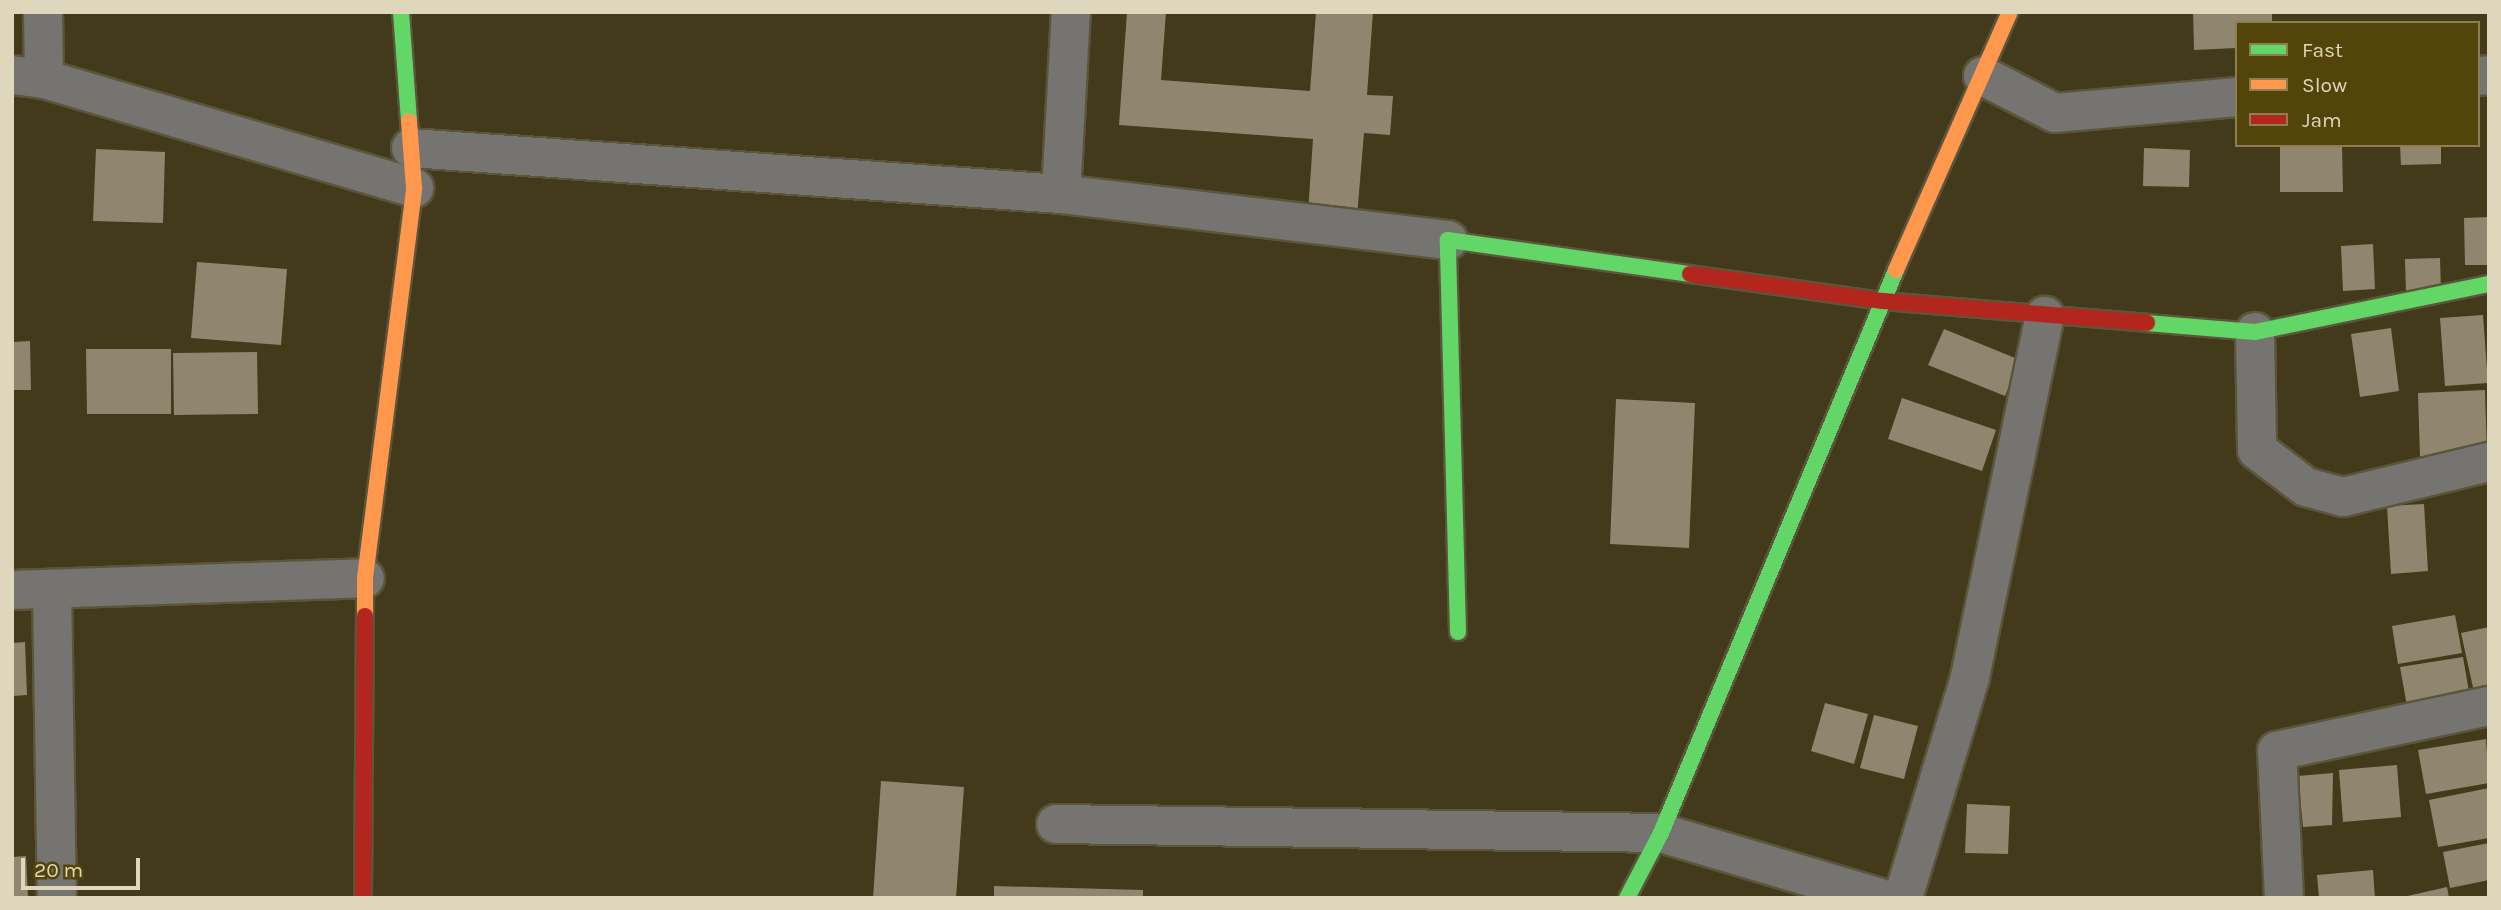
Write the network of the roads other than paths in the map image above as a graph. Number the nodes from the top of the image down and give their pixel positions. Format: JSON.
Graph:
{"nodes":[{"id":1,"x":43,"y":12,"type":"edge"},
{"id":2,"x":401,"y":12,"type":"edge"},
{"id":3,"x":1071,"y":12,"type":"edge"},
{"id":4,"x":2011,"y":12,"type":"edge"},
{"id":5,"x":1983,"y":76,"type":"junction"},
{"id":6,"x":28,"y":77,"type":"edge"},
{"id":7,"x":2235,"y":97,"type":"edge"},
{"id":8,"x":411,"y":148,"type":"junction"},
{"id":9,"x":414,"y":188,"type":"junction"},
{"id":10,"x":1061,"y":194,"type":"junction"},
{"id":11,"x":1448,"y":240,"type":"junction"},
{"id":12,"x":2489,"y":284,"type":"edge"},
{"id":13,"x":1882,"y":301,"type":"junction"},
{"id":14,"x":2045,"y":316,"type":"junction"},
{"id":15,"x":2255,"y":332,"type":"junction"},
{"id":16,"x":2489,"y":462,"type":"edge"},
{"id":17,"x":365,"y":578,"type":"junction"},
{"id":18,"x":52,"y":589,"type":"junction"},
{"id":19,"x":12,"y":590,"type":"edge"},
{"id":20,"x":1458,"y":632,"type":"dead end"},
{"id":21,"x":2489,"y":706,"type":"edge"},
{"id":22,"x":1056,"y":824,"type":"dead end"},
{"id":23,"x":1661,"y":832,"type":"junction"},
{"id":24,"x":57,"y":898,"type":"edge"},
{"id":25,"x":363,"y":898,"type":"edge"},
{"id":26,"x":1627,"y":898,"type":"edge"},
{"id":27,"x":1880,"y":898,"type":"edge"},
{"id":28,"x":1903,"y":898,"type":"edge"},
{"id":29,"x":2284,"y":898,"type":"edge"}],
"edges":[{"from":1,"to":6,"type":"street"},
{"from":2,"to":8,"type":"street"},
{"from":3,"to":10,"type":"street"},
{"from":4,"to":5,"type":"street"},
{"from":5,"to":7,"type":"street"},
{"from":5,"to":13,"type":"street"},
{"from":6,"to":9,"type":"street"},
{"from":8,"to":9,"type":"street"},
{"from":8,"to":10,"type":"street"},
{"from":9,"to":17,"type":"street"},
{"from":10,"to":11,"type":"street"},
{"from":11,"to":13,"type":"street"},
{"from":11,"to":20,"type":"street"},
{"from":12,"to":15,"type":"street"},
{"from":13,"to":14,"type":"street"},
{"from":13,"to":23,"type":"street"},
{"from":14,"to":15,"type":"street"},
{"from":14,"to":28,"type":"street"},
{"from":15,"to":16,"type":"street"},
{"from":17,"to":18,"type":"street"},
{"from":17,"to":25,"type":"street"},
{"from":18,"to":19,"type":"street"},
{"from":18,"to":24,"type":"street"},
{"from":21,"to":29,"type":"street"},
{"from":22,"to":23,"type":"street"},
{"from":23,"to":26,"type":"street"},
{"from":23,"to":27,"type":"street"}]}
